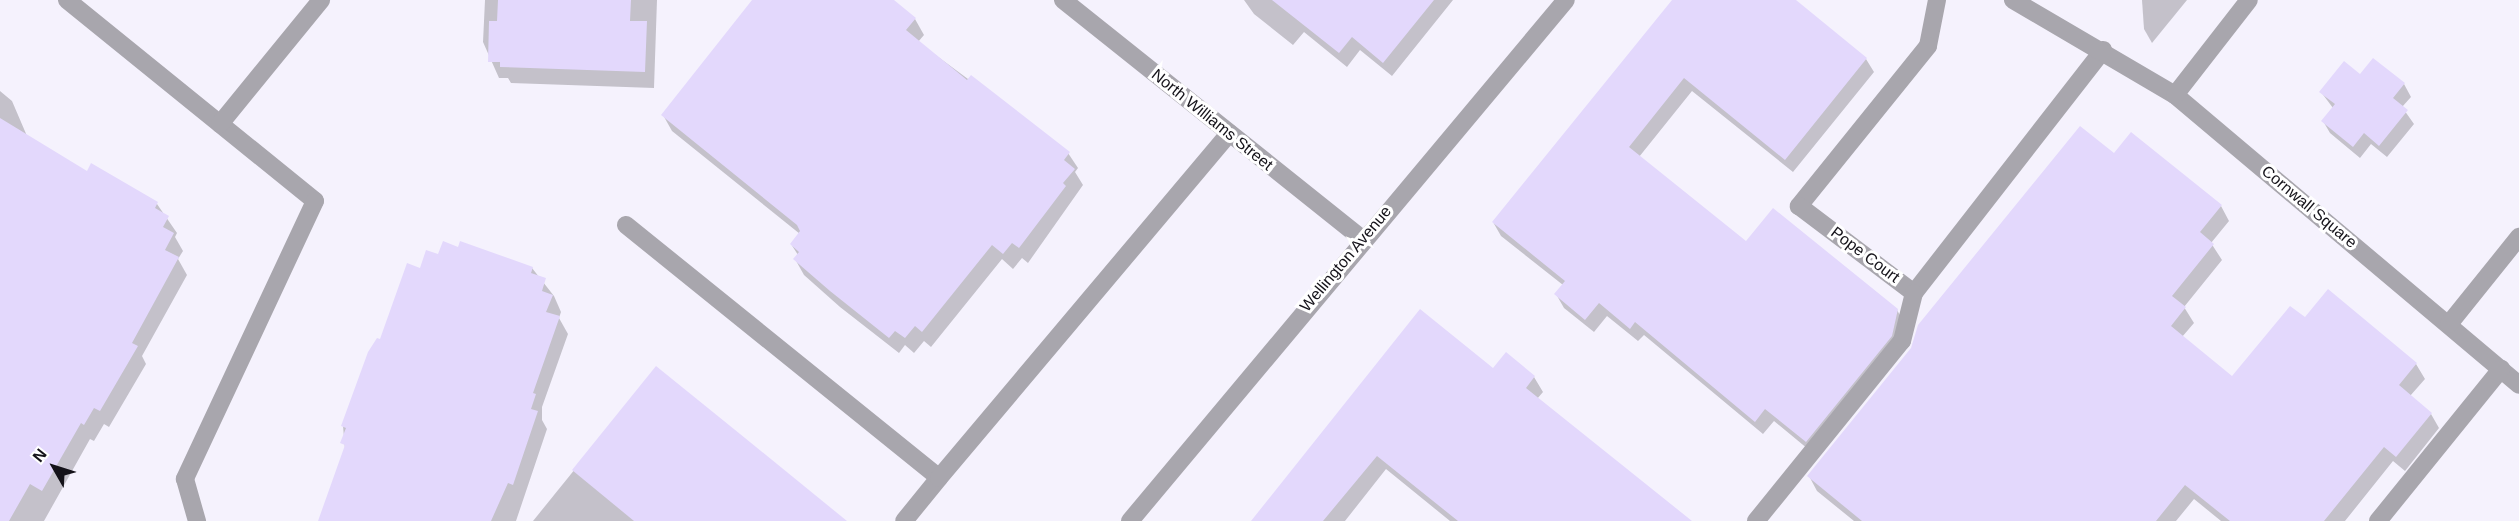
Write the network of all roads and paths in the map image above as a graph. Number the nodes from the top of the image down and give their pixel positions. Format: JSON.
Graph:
{"nodes":[{"id":1,"x":67,"y":0,"type":"edge"},
{"id":2,"x":321,"y":0,"type":"edge"},
{"id":3,"x":1063,"y":0,"type":"edge"},
{"id":4,"x":1566,"y":0,"type":"edge"},
{"id":5,"x":1937,"y":0,"type":"edge"},
{"id":6,"x":2013,"y":0,"type":"edge"},
{"id":7,"x":2249,"y":0,"type":"edge"},
{"id":8,"x":2103,"y":50,"type":"junction"},
{"id":9,"x":2175,"y":95,"type":"junction"},
{"id":10,"x":220,"y":124,"type":"junction"},
{"id":11,"x":1230,"y":134,"type":"junction"},
{"id":12,"x":626,"y":225,"type":"dead end"},
{"id":13,"x":2519,"y":237,"type":"edge"},
{"id":14,"x":1362,"y":239,"type":"junction"},
{"id":15,"x":1914,"y":293,"type":"junction"},
{"id":16,"x":2449,"y":324,"type":"junction"},
{"id":17,"x":2500,"y":369,"type":"junction"},
{"id":18,"x":2519,"y":385,"type":"edge"},
{"id":19,"x":939,"y":478,"type":"junction"},
{"id":20,"x":197,"y":521,"type":"edge"},
{"id":21,"x":904,"y":521,"type":"edge"},
{"id":22,"x":1130,"y":521,"type":"edge"},
{"id":23,"x":1756,"y":521,"type":"edge"},
{"id":24,"x":2378,"y":521,"type":"edge"}],
"edges":[{"from":1,"to":10,"type":"street"},
{"from":2,"to":10,"type":"street"},
{"from":3,"to":11,"type":"street","name":"North Williams Street"},
{"from":4,"to":14,"type":"street","name":"Wellington Avenue"},
{"from":5,"to":15,"type":"street","name":"Pope Court"},
{"from":6,"to":8,"type":"street"},
{"from":7,"to":9,"type":"street"},
{"from":8,"to":9,"type":"street"},
{"from":8,"to":15,"type":"street","name":"Pope Court"},
{"from":9,"to":16,"type":"street","name":"Cornwall Square"},
{"from":10,"to":20,"type":"street"},
{"from":11,"to":14,"type":"street","name":"North Williams Street"},
{"from":11,"to":19,"type":"street"},
{"from":12,"to":19,"type":"street"},
{"from":13,"to":16,"type":"street"},
{"from":14,"to":22,"type":"street","name":"Wellington Avenue"},
{"from":15,"to":23,"type":"street"},
{"from":16,"to":17,"type":"street","name":"Cornwall Square"},
{"from":17,"to":18,"type":"street","name":"Cornwall Square"},
{"from":17,"to":24,"type":"street"},
{"from":19,"to":21,"type":"street"}]}
